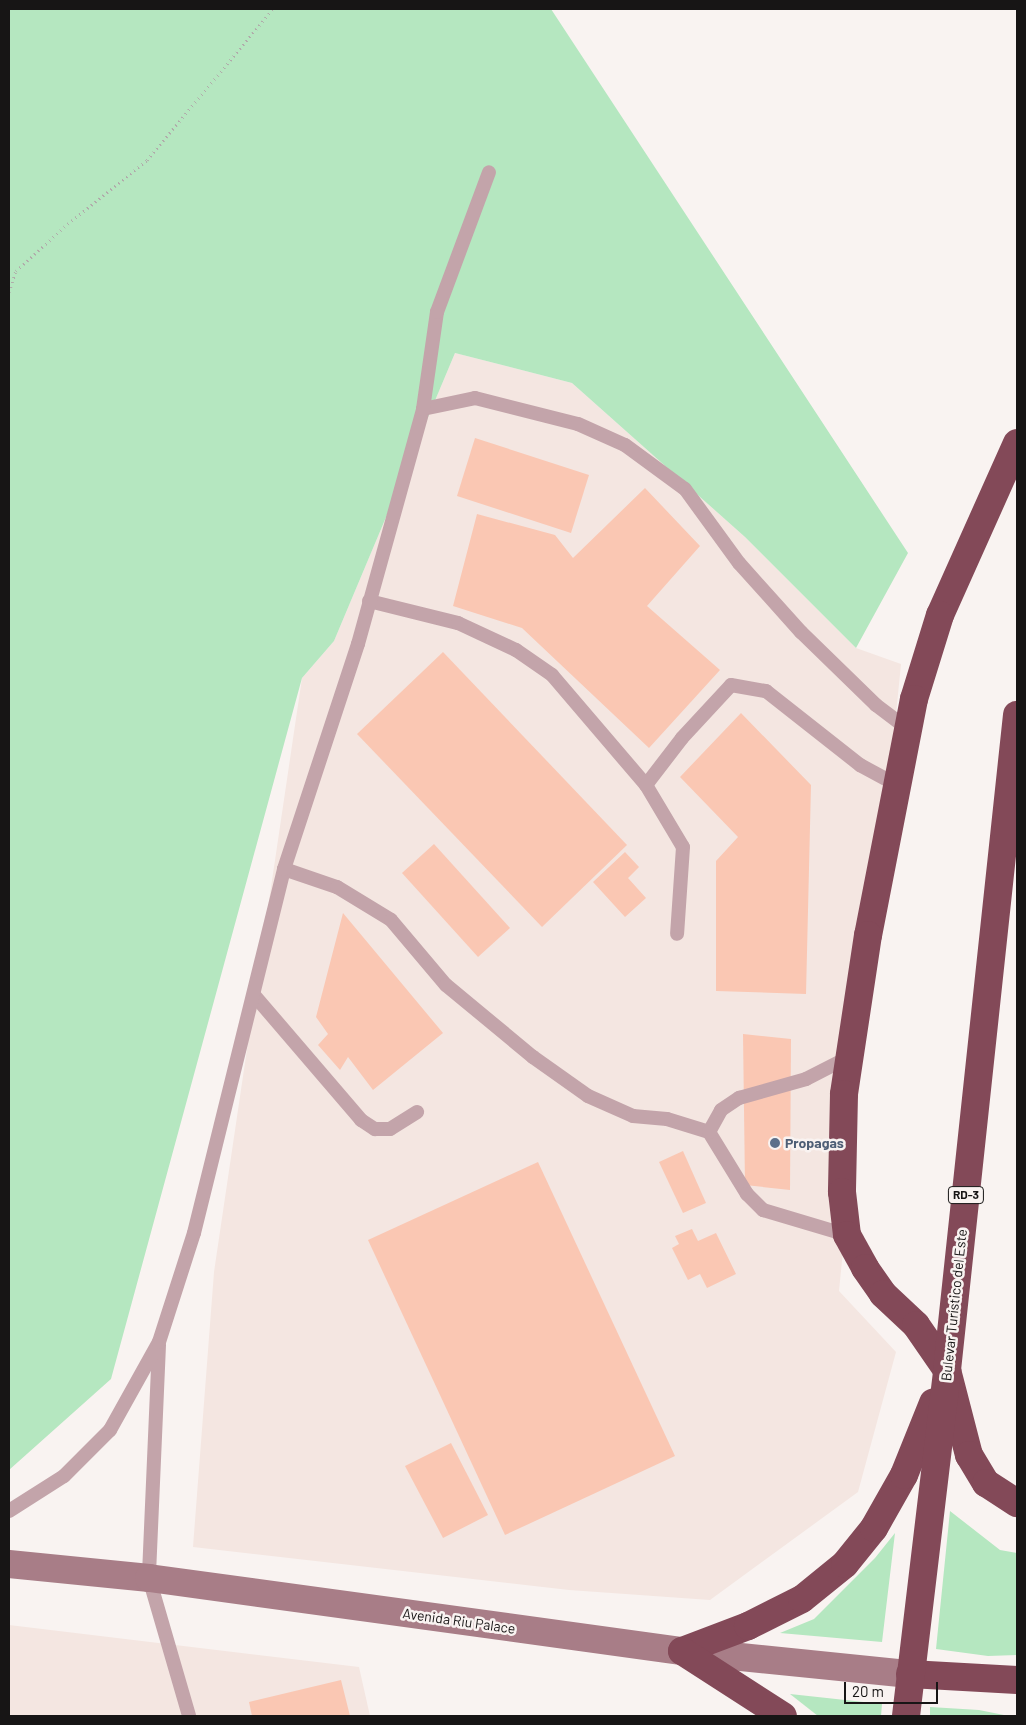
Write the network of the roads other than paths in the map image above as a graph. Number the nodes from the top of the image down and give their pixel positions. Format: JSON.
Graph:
{"nodes":[{"id":1,"x":489,"y":172,"type":"dead end"},
{"id":2,"x":423,"y":409,"type":"junction"},
{"id":3,"x":1017,"y":443,"type":"edge"},
{"id":4,"x":370,"y":601,"type":"junction"},
{"id":5,"x":1017,"y":715,"type":"edge"},
{"id":6,"x":908,"y":729,"type":"junction"},
{"id":7,"x":646,"y":785,"type":"junction"},
{"id":8,"x":897,"y":785,"type":"junction"},
{"id":9,"x":284,"y":869,"type":"junction"},
{"id":10,"x":677,"y":934,"type":"dead end"},
{"id":11,"x":254,"y":995,"type":"junction"},
{"id":12,"x":849,"y":1056,"type":"junction"},
{"id":13,"x":417,"y":1112,"type":"dead end"},
{"id":14,"x":709,"y":1132,"type":"junction"},
{"id":15,"x":847,"y":1235,"type":"junction"},
{"id":16,"x":159,"y":1342,"type":"junction"},
{"id":17,"x":947,"y":1370,"type":"junction"},
{"id":18,"x":1017,"y":1503,"type":"edge"},
{"id":19,"x":9,"y":1510,"type":"edge"},
{"id":20,"x":9,"y":1564,"type":"edge"},
{"id":21,"x":149,"y":1578,"type":"junction"},
{"id":22,"x":682,"y":1651,"type":"junction"},
{"id":23,"x":910,"y":1674,"type":"junction"},
{"id":24,"x":1017,"y":1680,"type":"edge"},
{"id":25,"x":189,"y":1716,"type":"edge"},
{"id":26,"x":783,"y":1716,"type":"edge"},
{"id":27,"x":906,"y":1716,"type":"edge"}],
"edges":[{"from":1,"to":2,"type":"lane"},
{"from":2,"to":4,"type":"lane"},
{"from":2,"to":6,"type":"lane"},
{"from":3,"to":6,"type":"highway"},
{"from":4,"to":7,"type":"lane"},
{"from":4,"to":9,"type":"lane"},
{"from":5,"to":17,"type":"highway","name":"Bulevar Turístico del Este","number":"RD-3"},
{"from":6,"to":8,"type":"highway"},
{"from":7,"to":8,"type":"lane"},
{"from":7,"to":10,"type":"lane"},
{"from":8,"to":12,"type":"highway"},
{"from":9,"to":11,"type":"lane"},
{"from":9,"to":14,"type":"lane"},
{"from":11,"to":13,"type":"lane"},
{"from":11,"to":16,"type":"lane"},
{"from":12,"to":14,"type":"lane"},
{"from":12,"to":15,"type":"highway"},
{"from":14,"to":15,"type":"lane"},
{"from":15,"to":17,"type":"highway"},
{"from":16,"to":19,"type":"lane"},
{"from":16,"to":21,"type":"lane"},
{"from":17,"to":18,"type":"highway"},
{"from":17,"to":22,"type":"highway"},
{"from":17,"to":23,"type":"highway","name":"Bulevar Turístico del Este","number":"RD-3"},
{"from":20,"to":21,"type":"street","name":"Avenida Riu Palace"},
{"from":21,"to":22,"type":"street","name":"Avenida Riu Palace"},
{"from":21,"to":25,"type":"lane"},
{"from":22,"to":23,"type":"street","name":"Avenida Riu Palace"},
{"from":22,"to":26,"type":"highway"},
{"from":23,"to":24,"type":"highway"},
{"from":23,"to":27,"type":"highway","name":"Bulevar Turístico del Este","number":"RD-3"}]}
